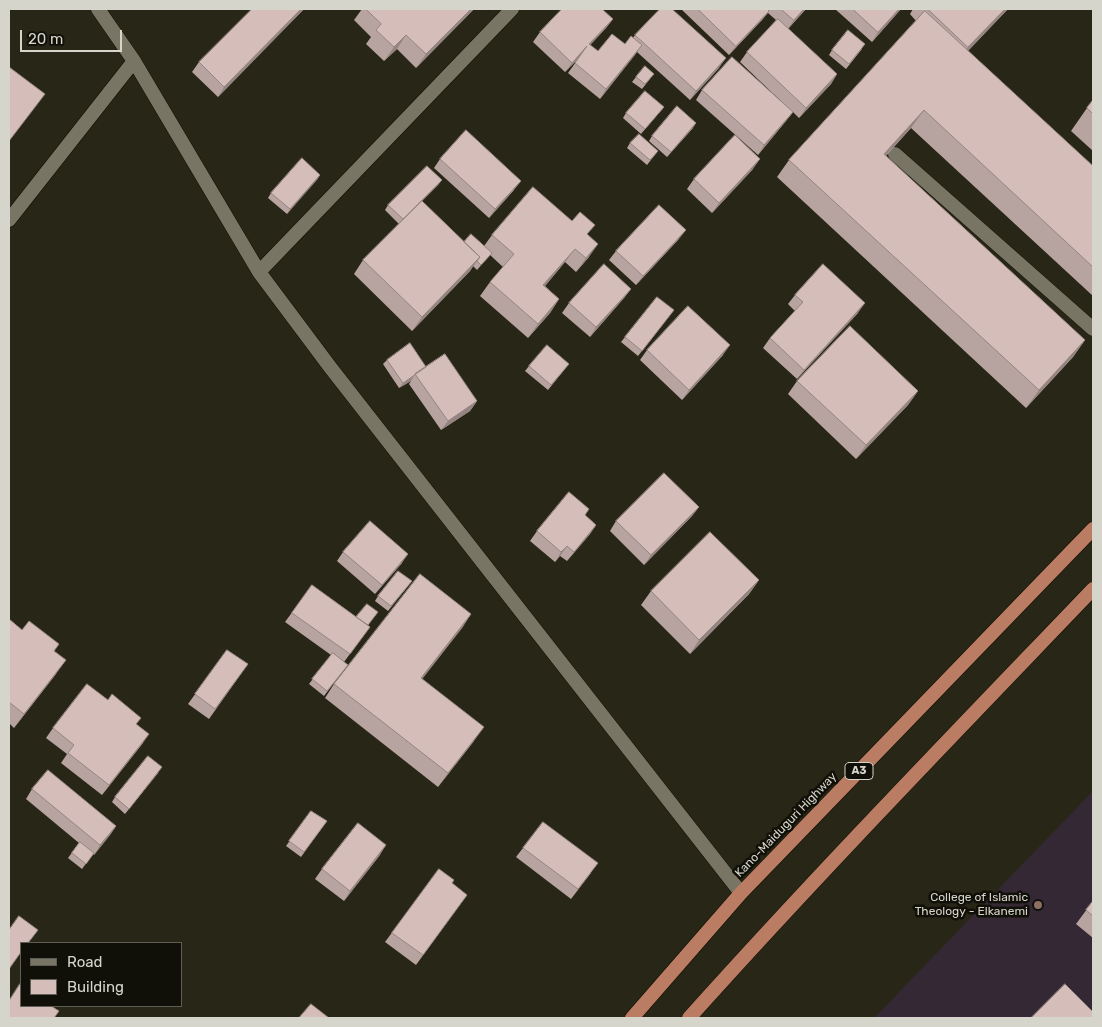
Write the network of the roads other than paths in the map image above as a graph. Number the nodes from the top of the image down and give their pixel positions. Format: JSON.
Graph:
{"nodes":[{"id":1,"x":98,"y":9,"type":"edge"},
{"id":2,"x":512,"y":9,"type":"edge"},
{"id":3,"x":134,"y":61,"type":"junction"},
{"id":4,"x":895,"y":154,"type":"edge"},
{"id":5,"x":9,"y":220,"type":"edge"},
{"id":6,"x":259,"y":272,"type":"junction"},
{"id":7,"x":1093,"y":329,"type":"edge"},
{"id":8,"x":1093,"y":529,"type":"edge"},
{"id":9,"x":1093,"y":589,"type":"edge"},
{"id":10,"x":741,"y":893,"type":"junction"},
{"id":11,"x":632,"y":1018,"type":"edge"},
{"id":12,"x":689,"y":1018,"type":"edge"}],
"edges":[{"from":1,"to":3,"type":"street"},
{"from":2,"to":6,"type":"street"},
{"from":3,"to":5,"type":"street"},
{"from":3,"to":6,"type":"street"},
{"from":4,"to":7,"type":"street"},
{"from":6,"to":10,"type":"street"},
{"from":8,"to":10,"type":"highway","name":"Kano-Maiduguri Highway","number":"A3"},
{"from":9,"to":12,"type":"highway"},
{"from":10,"to":11,"type":"highway","name":"Kano-Maiduguri Highway","number":"A3"}]}
